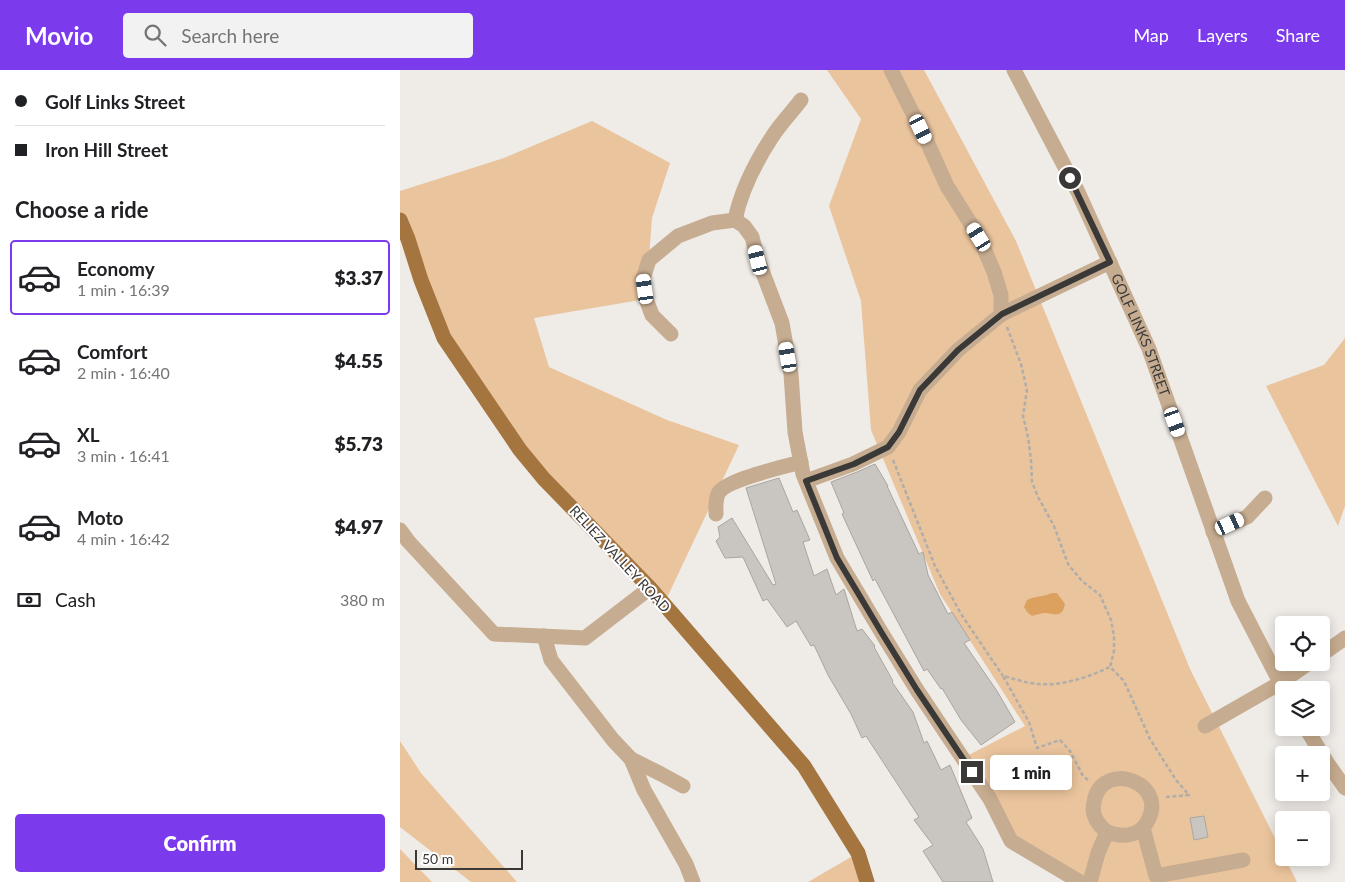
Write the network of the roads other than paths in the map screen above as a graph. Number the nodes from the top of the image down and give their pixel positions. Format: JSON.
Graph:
{"nodes":[{"id":1,"x":892,"y":70,"type":"edge"},
{"id":2,"x":1014,"y":70,"type":"edge"},
{"id":3,"x":801,"y":100,"type":"dead end"},
{"id":4,"x":400,"y":220,"type":"edge"},
{"id":5,"x":736,"y":220,"type":"junction"},
{"id":6,"x":1110,"y":262,"type":"junction"},
{"id":7,"x":1001,"y":314,"type":"junction"},
{"id":8,"x":671,"y":334,"type":"dead end"},
{"id":9,"x":801,"y":462,"type":"junction"},
{"id":10,"x":806,"y":481,"type":"junction"},
{"id":11,"x":1265,"y":498,"type":"dead end"},
{"id":12,"x":716,"y":514,"type":"dead end"},
{"id":13,"x":400,"y":530,"type":"edge"},
{"id":14,"x":1214,"y":532,"type":"junction"},
{"id":15,"x":650,"y":588,"type":"junction"},
{"id":16,"x":544,"y":636,"type":"junction"},
{"id":17,"x":1345,"y":638,"type":"edge"},
{"id":18,"x":1330,"y":649,"type":"edge"},
{"id":19,"x":1300,"y":671,"type":"edge"},
{"id":20,"x":1279,"y":681,"type":"edge"},
{"id":21,"x":1289,"y":681,"type":"edge"},
{"id":22,"x":1275,"y":691,"type":"edge"},
{"id":23,"x":1205,"y":726,"type":"dead end"},
{"id":24,"x":1311,"y":736,"type":"edge"},
{"id":25,"x":631,"y":760,"type":"junction"},
{"id":26,"x":683,"y":786,"type":"dead end"},
{"id":27,"x":1345,"y":788,"type":"edge"},
{"id":28,"x":1143,"y":828,"type":"junction"},
{"id":29,"x":1107,"y":832,"type":"junction"},
{"id":30,"x":1243,"y":860,"type":"dead end"},
{"id":31,"x":693,"y":882,"type":"edge"},
{"id":32,"x":867,"y":882,"type":"edge"},
{"id":33,"x":1080,"y":882,"type":"edge"},
{"id":34,"x":1090,"y":882,"type":"edge"}],
"edges":[{"from":1,"to":7,"type":"street"},
{"from":2,"to":6,"type":"street","name":"GOLF LINKS STREET"},
{"from":3,"to":5,"type":"street"},
{"from":4,"to":15,"type":"main road","name":"RELIEZ VALLEY ROAD"},
{"from":5,"to":8,"type":"street"},
{"from":5,"to":9,"type":"street"},
{"from":6,"to":7,"type":"street"},
{"from":6,"to":14,"type":"street","name":"GOLF LINKS STREET"},
{"from":7,"to":10,"type":"street"},
{"from":9,"to":10,"type":"street"},
{"from":9,"to":12,"type":"street"},
{"from":10,"to":33,"type":"street"},
{"from":11,"to":14,"type":"street"},
{"from":13,"to":16,"type":"street"},
{"from":14,"to":20,"type":"street","name":"GOLF LINKS STREET"},
{"from":15,"to":16,"type":"street"},
{"from":15,"to":32,"type":"main road","name":"RELIEZ VALLEY ROAD"},
{"from":16,"to":25,"type":"street"},
{"from":17,"to":18,"type":"street"},
{"from":19,"to":21,"type":"street"},
{"from":22,"to":23,"type":"street"},
{"from":24,"to":27,"type":"street"},
{"from":25,"to":26,"type":"street"},
{"from":25,"to":31,"type":"street"},
{"from":28,"to":29,"type":"street"},
{"from":28,"to":29,"type":"street"},
{"from":28,"to":30,"type":"street"},
{"from":29,"to":34,"type":"street"}]}
